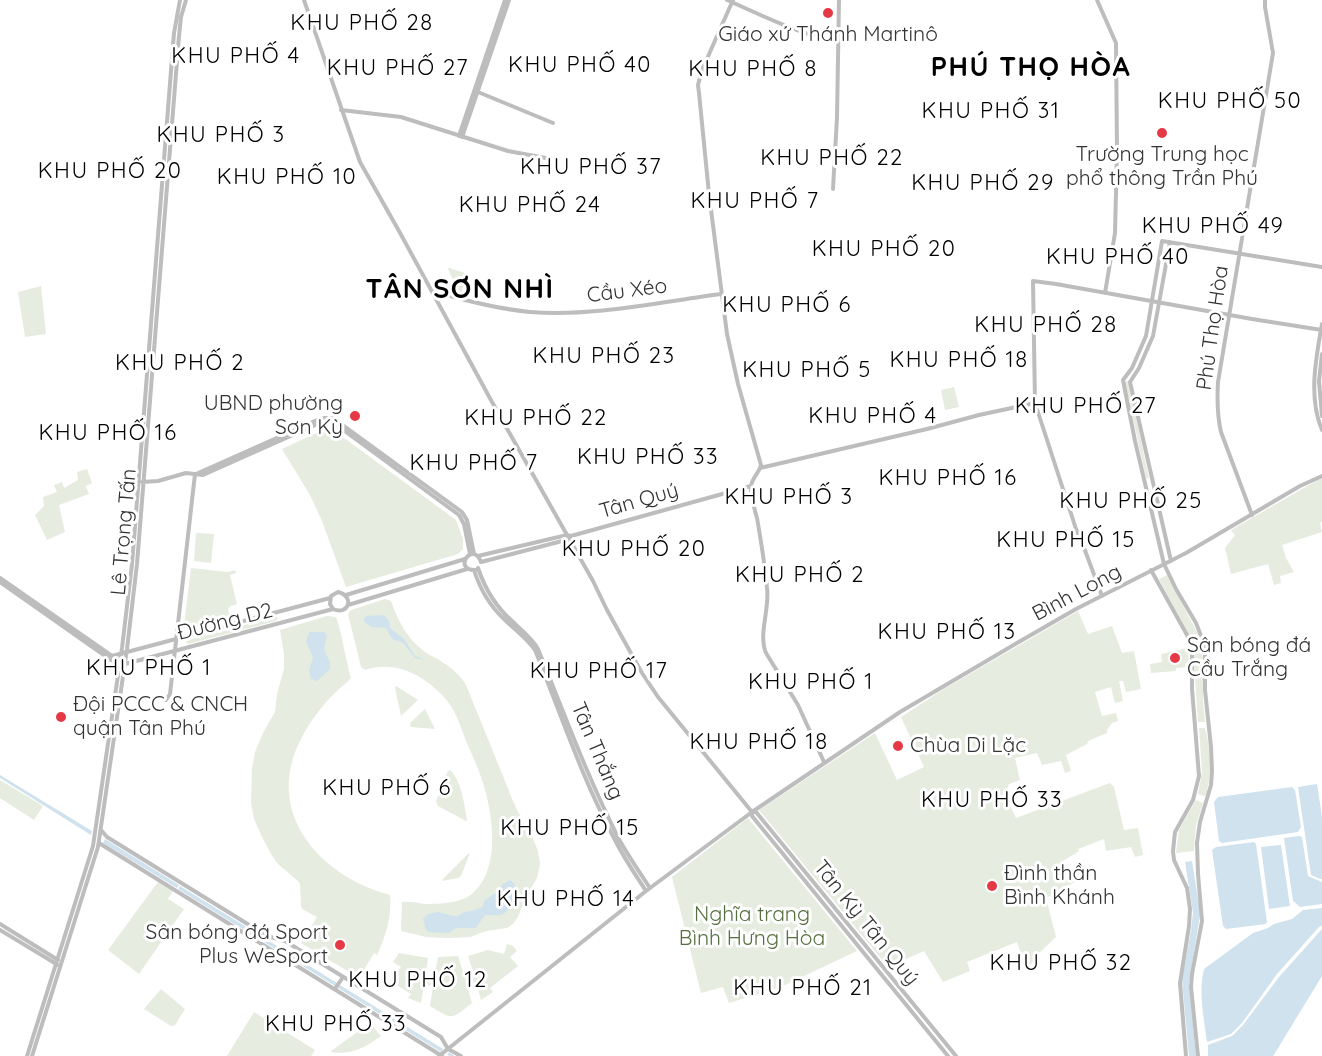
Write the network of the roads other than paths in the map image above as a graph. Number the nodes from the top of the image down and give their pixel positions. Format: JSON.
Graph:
{"nodes":[{"id":1,"x":180,"y":0,"type":"edge"},
{"id":2,"x":186,"y":0,"type":"edge"},
{"id":3,"x":304,"y":0,"type":"edge"},
{"id":4,"x":507,"y":0,"type":"edge"},
{"id":5,"x":727,"y":0,"type":"edge"},
{"id":6,"x":839,"y":0,"type":"edge"},
{"id":7,"x":1097,"y":0,"type":"edge"},
{"id":8,"x":1265,"y":0,"type":"edge"},
{"id":9,"x":733,"y":1,"type":"edge"},
{"id":10,"x":838,"y":42,"type":"junction"},
{"id":11,"x":476,"y":91,"type":"junction"},
{"id":12,"x":341,"y":110,"type":"junction"},
{"id":13,"x":554,"y":123,"type":"dead end"},
{"id":14,"x":460,"y":137,"type":"junction"},
{"id":15,"x":551,"y":159,"type":"dead end"},
{"id":16,"x":833,"y":189,"type":"dead end"},
{"id":17,"x":1170,"y":242,"type":"junction"},
{"id":18,"x":1239,"y":253,"type":"junction"},
{"id":19,"x":1322,"y":267,"type":"edge"},
{"id":20,"x":431,"y":290,"type":"junction"},
{"id":21,"x":1105,"y":293,"type":"junction"},
{"id":22,"x":722,"y":294,"type":"junction"},
{"id":23,"x":1152,"y":302,"type":"junction"},
{"id":24,"x":1159,"y":303,"type":"junction"},
{"id":25,"x":1229,"y":315,"type":"junction"},
{"id":26,"x":1322,"y":324,"type":"edge"},
{"id":27,"x":1321,"y":330,"type":"edge"},
{"id":28,"x":1322,"y":354,"type":"edge"},
{"id":29,"x":1317,"y":372,"type":"junction"},
{"id":30,"x":1035,"y":402,"type":"junction"},
{"id":31,"x":1322,"y":416,"type":"edge"},
{"id":32,"x":1322,"y":430,"type":"edge"},
{"id":33,"x":760,"y":468,"type":"junction"},
{"id":34,"x":195,"y":474,"type":"junction"},
{"id":35,"x":1322,"y":476,"type":"edge"},
{"id":36,"x":141,"y":482,"type":"junction"},
{"id":37,"x":751,"y":486,"type":"junction"},
{"id":38,"x":1252,"y":515,"type":"junction"},
{"id":39,"x":561,"y":526,"type":"junction"},
{"id":40,"x":569,"y":537,"type":"junction"},
{"id":41,"x":555,"y":538,"type":"junction"},
{"id":42,"x":562,"y":542,"type":"junction"},
{"id":43,"x":574,"y":546,"type":"junction"},
{"id":44,"x":474,"y":555,"type":"junction"},
{"id":45,"x":465,"y":559,"type":"junction"},
{"id":46,"x":1171,"y":561,"type":"junction"},
{"id":47,"x":481,"y":562,"type":"junction"},
{"id":48,"x":1164,"y":564,"type":"junction"},
{"id":49,"x":467,"y":568,"type":"junction"},
{"id":50,"x":476,"y":569,"type":"junction"},
{"id":51,"x":1151,"y":570,"type":"junction"},
{"id":52,"x":0,"y":578,"type":"edge"},
{"id":53,"x":0,"y":582,"type":"edge"},
{"id":54,"x":346,"y":596,"type":"junction"},
{"id":55,"x":1102,"y":596,"type":"junction"},
{"id":56,"x":330,"y":598,"type":"junction"},
{"id":57,"x":347,"y":605,"type":"junction"},
{"id":58,"x":333,"y":609,"type":"junction"},
{"id":59,"x":177,"y":639,"type":"junction"},
{"id":60,"x":176,"y":650,"type":"junction"},
{"id":61,"x":124,"y":654,"type":"junction"},
{"id":62,"x":122,"y":664,"type":"junction"},
{"id":63,"x":166,"y":700,"type":"dead end"},
{"id":64,"x":111,"y":744,"type":"junction"},
{"id":65,"x":824,"y":762,"type":"junction"},
{"id":66,"x":752,"y":812,"type":"junction"},
{"id":67,"x":97,"y":824,"type":"junction"},
{"id":68,"x":101,"y":830,"type":"junction"},
{"id":69,"x":97,"y":841,"type":"junction"},
{"id":70,"x":178,"y":887,"type":"junction"},
{"id":71,"x":648,"y":890,"type":"junction"},
{"id":72,"x":0,"y":924,"type":"edge"},
{"id":73,"x":0,"y":930,"type":"edge"},
{"id":74,"x":59,"y":963,"type":"junction"},
{"id":75,"x":343,"y":977,"type":"junction"},
{"id":76,"x":337,"y":987,"type":"junction"},
{"id":77,"x":441,"y":1037,"type":"junction"},
{"id":78,"x":456,"y":1042,"type":"junction"},
{"id":79,"x":443,"y":1053,"type":"edge"},
{"id":80,"x":27,"y":1056,"type":"edge"},
{"id":81,"x":32,"y":1056,"type":"edge"},
{"id":82,"x":461,"y":1056,"type":"edge"},
{"id":83,"x":948,"y":1056,"type":"edge"},
{"id":84,"x":956,"y":1056,"type":"edge"},
{"id":85,"x":1186,"y":1056,"type":"edge"},
{"id":86,"x":1198,"y":1056,"type":"edge"}],
"edges":[{"from":1,"to":36,"type":"street","name":"Lê Trọng Tấn"},
{"from":2,"to":36,"type":"street","name":"Lê Trọng Tấn"},
{"from":3,"to":12,"type":"street","name":"Tân Kỳ Tân Quý"},
{"from":4,"to":11,"type":"street"},
{"from":5,"to":9,"type":"street"},
{"from":6,"to":10,"type":"street"},
{"from":7,"to":21,"type":"street"},
{"from":8,"to":18,"type":"street","name":"Phú Thọ Hòa"},
{"from":9,"to":10,"type":"street"},
{"from":9,"to":22,"type":"street"},
{"from":10,"to":16,"type":"street"},
{"from":11,"to":13,"type":"street"},
{"from":11,"to":14,"type":"street"},
{"from":12,"to":14,"type":"street"},
{"from":12,"to":20,"type":"street","name":"Tân Kỳ Tân Quý"},
{"from":14,"to":15,"type":"street"},
{"from":17,"to":18,"type":"street"},
{"from":17,"to":23,"type":"street"},
{"from":17,"to":24,"type":"street"},
{"from":18,"to":19,"type":"street"},
{"from":18,"to":25,"type":"street","name":"Phú Thọ Hòa"},
{"from":20,"to":22,"type":"street","name":"Cầu Xéo"},
{"from":20,"to":39,"type":"street","name":"Tân Kỳ Tân Quý"},
{"from":21,"to":23,"type":"street"},
{"from":21,"to":30,"type":"street"},
{"from":22,"to":33,"type":"street"},
{"from":23,"to":24,"type":"street"},
{"from":23,"to":48,"type":"street"},
{"from":24,"to":25,"type":"street"},
{"from":24,"to":46,"type":"street"},
{"from":25,"to":27,"type":"street"},
{"from":25,"to":38,"type":"street","name":"Phú Thọ Hòa"},
{"from":26,"to":27,"type":"street"},
{"from":27,"to":29,"type":"street"},
{"from":28,"to":29,"type":"street"},
{"from":29,"to":31,"type":"street"},
{"from":29,"to":32,"type":"street"},
{"from":30,"to":33,"type":"street"},
{"from":30,"to":55,"type":"street"},
{"from":33,"to":37,"type":"street"},
{"from":34,"to":36,"type":"street"},
{"from":34,"to":44,"type":"street"},
{"from":34,"to":59,"type":"street"},
{"from":35,"to":38,"type":"street","name":"Bình Long"},
{"from":36,"to":61,"type":"street","name":"Lê Trọng Tấn"},
{"from":37,"to":40,"type":"street","name":"Tân Quý"},
{"from":37,"to":65,"type":"street"},
{"from":38,"to":46,"type":"street","name":"Bình Long"},
{"from":39,"to":40,"type":"street","name":"Tân Kỳ Tân Quý"},
{"from":39,"to":41,"type":"street"},
{"from":40,"to":41,"type":"street"},
{"from":40,"to":42,"type":"street"},
{"from":40,"to":43,"type":"street","name":"Tân Kỳ Tân Quý"},
{"from":41,"to":44,"type":"street"},
{"from":42,"to":43,"type":"street"},
{"from":42,"to":47,"type":"street"},
{"from":43,"to":66,"type":"street","name":"Tân Kỳ Tân Quý"},
{"from":44,"to":45,"type":"street"},
{"from":44,"to":47,"type":"street"},
{"from":45,"to":49,"type":"street"},
{"from":45,"to":54,"type":"street"},
{"from":46,"to":48,"type":"street","name":"Bình Long"},
{"from":47,"to":50,"type":"street"},
{"from":48,"to":51,"type":"street","name":"Bình Long"},
{"from":48,"to":86,"type":"street"},
{"from":49,"to":50,"type":"street"},
{"from":49,"to":57,"type":"street"},
{"from":50,"to":71,"type":"street","name":"Tân Thắng"},
{"from":51,"to":55,"type":"street","name":"Bình Long"},
{"from":51,"to":85,"type":"street"},
{"from":52,"to":61,"type":"street"},
{"from":53,"to":62,"type":"street"},
{"from":54,"to":56,"type":"street"},
{"from":54,"to":57,"type":"street"},
{"from":55,"to":65,"type":"street","name":"Bình Long"},
{"from":56,"to":58,"type":"street"},
{"from":56,"to":59,"type":"street","name":"Đường D2"},
{"from":57,"to":58,"type":"street"},
{"from":58,"to":60,"type":"street","name":"Đường D2"},
{"from":59,"to":60,"type":"street"},
{"from":59,"to":61,"type":"street","name":"Đường D2"},
{"from":60,"to":62,"type":"street","name":"Đường D2"},
{"from":60,"to":63,"type":"street"},
{"from":61,"to":62,"type":"street","name":"Lê Trọng Tấn"},
{"from":62,"to":64,"type":"street","name":"Lê Trọng Tấn"},
{"from":64,"to":67,"type":"street","name":"Lê Trọng Tấn"},
{"from":64,"to":68,"type":"street","name":"Lê Trọng Tấn"},
{"from":65,"to":66,"type":"street","name":"Bình Long"},
{"from":66,"to":71,"type":"street","name":"Bình Long"},
{"from":66,"to":83,"type":"street","name":"Tân Kỳ Tân Quý"},
{"from":66,"to":84,"type":"street","name":"Tân Kỳ Tân Quý"},
{"from":67,"to":68,"type":"street"},
{"from":67,"to":69,"type":"street","name":"Lê Trọng Tấn"},
{"from":68,"to":69,"type":"street","name":"Lê Trọng Tấn"},
{"from":68,"to":70,"type":"street"},
{"from":69,"to":70,"type":"street"},
{"from":69,"to":74,"type":"street","name":"Lê Trọng Tấn"},
{"from":70,"to":75,"type":"street"},
{"from":70,"to":76,"type":"street"},
{"from":71,"to":78,"type":"street","name":"Bình Long"},
{"from":72,"to":74,"type":"street"},
{"from":73,"to":74,"type":"street"},
{"from":74,"to":80,"type":"street","name":"Lê Trọng Tấn"},
{"from":74,"to":81,"type":"street","name":"Lê Trọng Tấn"},
{"from":75,"to":76,"type":"street"},
{"from":75,"to":77,"type":"street"},
{"from":76,"to":79,"type":"street"},
{"from":77,"to":78,"type":"street"},
{"from":77,"to":79,"type":"street"},
{"from":78,"to":79,"type":"street","name":"Bình Long"},
{"from":79,"to":82,"type":"street"}]}
